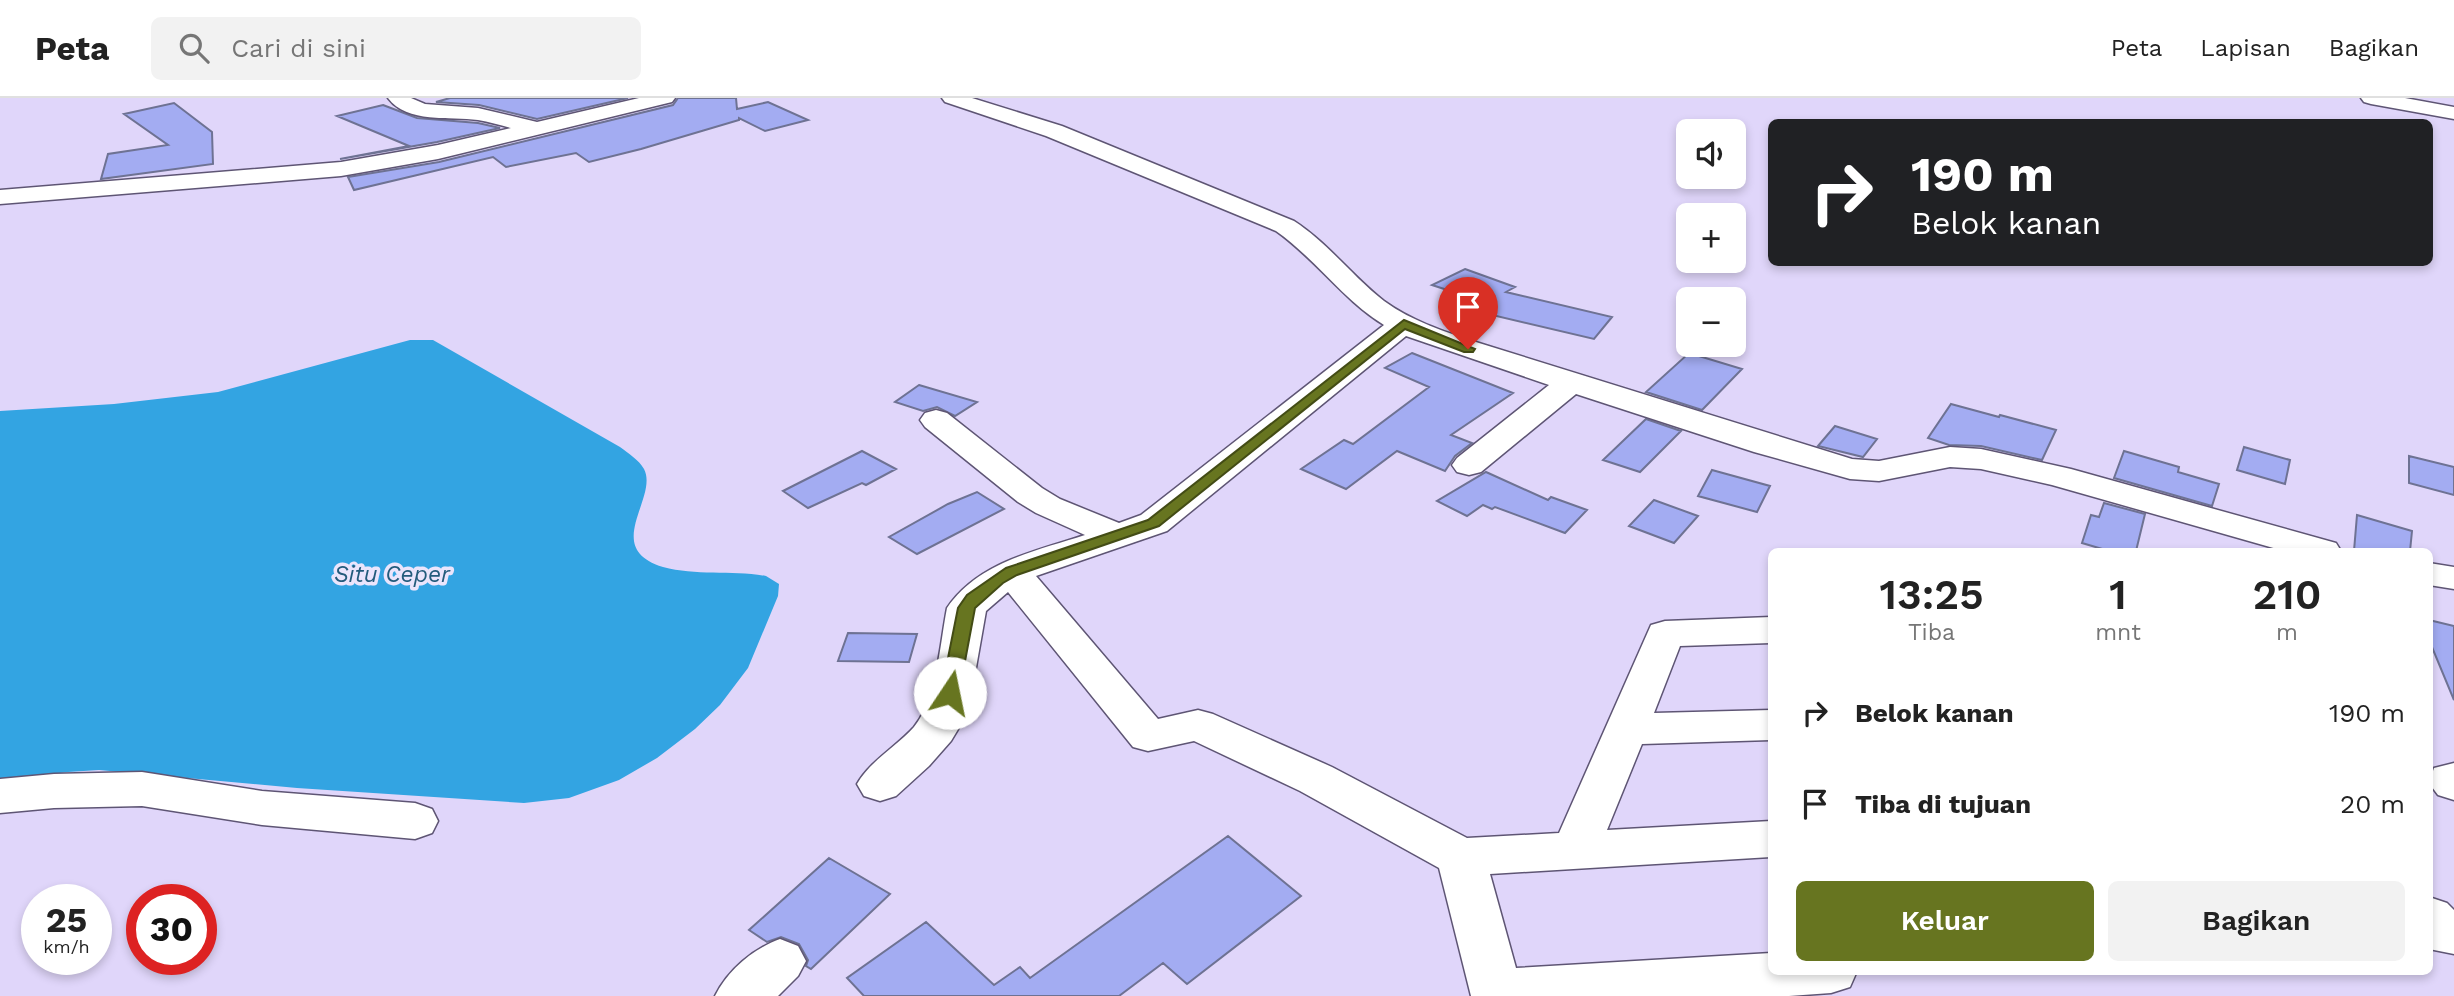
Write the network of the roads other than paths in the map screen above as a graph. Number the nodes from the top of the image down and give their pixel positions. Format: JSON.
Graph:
{"nodes":[{"id":1,"x":398,"y":98,"type":"edge"},
{"id":2,"x":665,"y":98,"type":"edge"},
{"id":3,"x":952,"y":98,"type":"edge"},
{"id":4,"x":2371,"y":98,"type":"edge"},
{"id":5,"x":2408,"y":101,"type":"edge"},
{"id":6,"x":2454,"y":113,"type":"edge"},
{"id":7,"x":536,"y":129,"type":"junction"},
{"id":8,"x":0,"y":197,"type":"edge"},
{"id":9,"x":1404,"y":324,"type":"junction"},
{"id":10,"x":1572,"y":382,"type":"junction"},
{"id":11,"x":936,"y":420,"type":"dead end"},
{"id":12,"x":1469,"y":465,"type":"dead end"},
{"id":13,"x":1119,"y":536,"type":"junction"},
{"id":14,"x":2312,"y":548,"type":"edge"},
{"id":15,"x":1012,"y":572,"type":"junction"},
{"id":16,"x":2433,"y":575,"type":"edge"},
{"id":17,"x":2454,"y":578,"type":"edge"},
{"id":18,"x":1768,"y":630,"type":"edge"},
{"id":19,"x":1768,"y":725,"type":"edge"},
{"id":20,"x":1626,"y":729,"type":"junction"},
{"id":21,"x":880,"y":784,"type":"dead end"},
{"id":22,"x":0,"y":796,"type":"edge"},
{"id":23,"x":415,"y":821,"type":"dead end"},
{"id":24,"x":1768,"y":839,"type":"edge"},
{"id":25,"x":1575,"y":850,"type":"junction"},
{"id":26,"x":1461,"y":856,"type":"junction"},
{"id":27,"x":780,"y":961,"type":"dead end"},
{"id":28,"x":1802,"y":975,"type":"edge"},
{"id":29,"x":1717,"y":987,"type":"edge"},
{"id":30,"x":742,"y":996,"type":"edge"}],
"edges":[{"from":1,"to":7,"type":"street"},
{"from":2,"to":7,"type":"street"},
{"from":3,"to":9,"type":"street"},
{"from":4,"to":5,"type":"street"},
{"from":5,"to":6,"type":"street"},
{"from":7,"to":8,"type":"street"},
{"from":9,"to":10,"type":"street"},
{"from":9,"to":13,"type":"street"},
{"from":10,"to":12,"type":"street"},
{"from":10,"to":14,"type":"street"},
{"from":11,"to":13,"type":"street"},
{"from":13,"to":15,"type":"street"},
{"from":15,"to":21,"type":"street"},
{"from":15,"to":26,"type":"street"},
{"from":16,"to":17,"type":"street"},
{"from":18,"to":20,"type":"street"},
{"from":19,"to":20,"type":"street"},
{"from":20,"to":25,"type":"street"},
{"from":22,"to":23,"type":"street"},
{"from":24,"to":25,"type":"street"},
{"from":25,"to":26,"type":"street"},
{"from":26,"to":29,"type":"street"},
{"from":27,"to":30,"type":"street"},
{"from":28,"to":29,"type":"street"}]}
